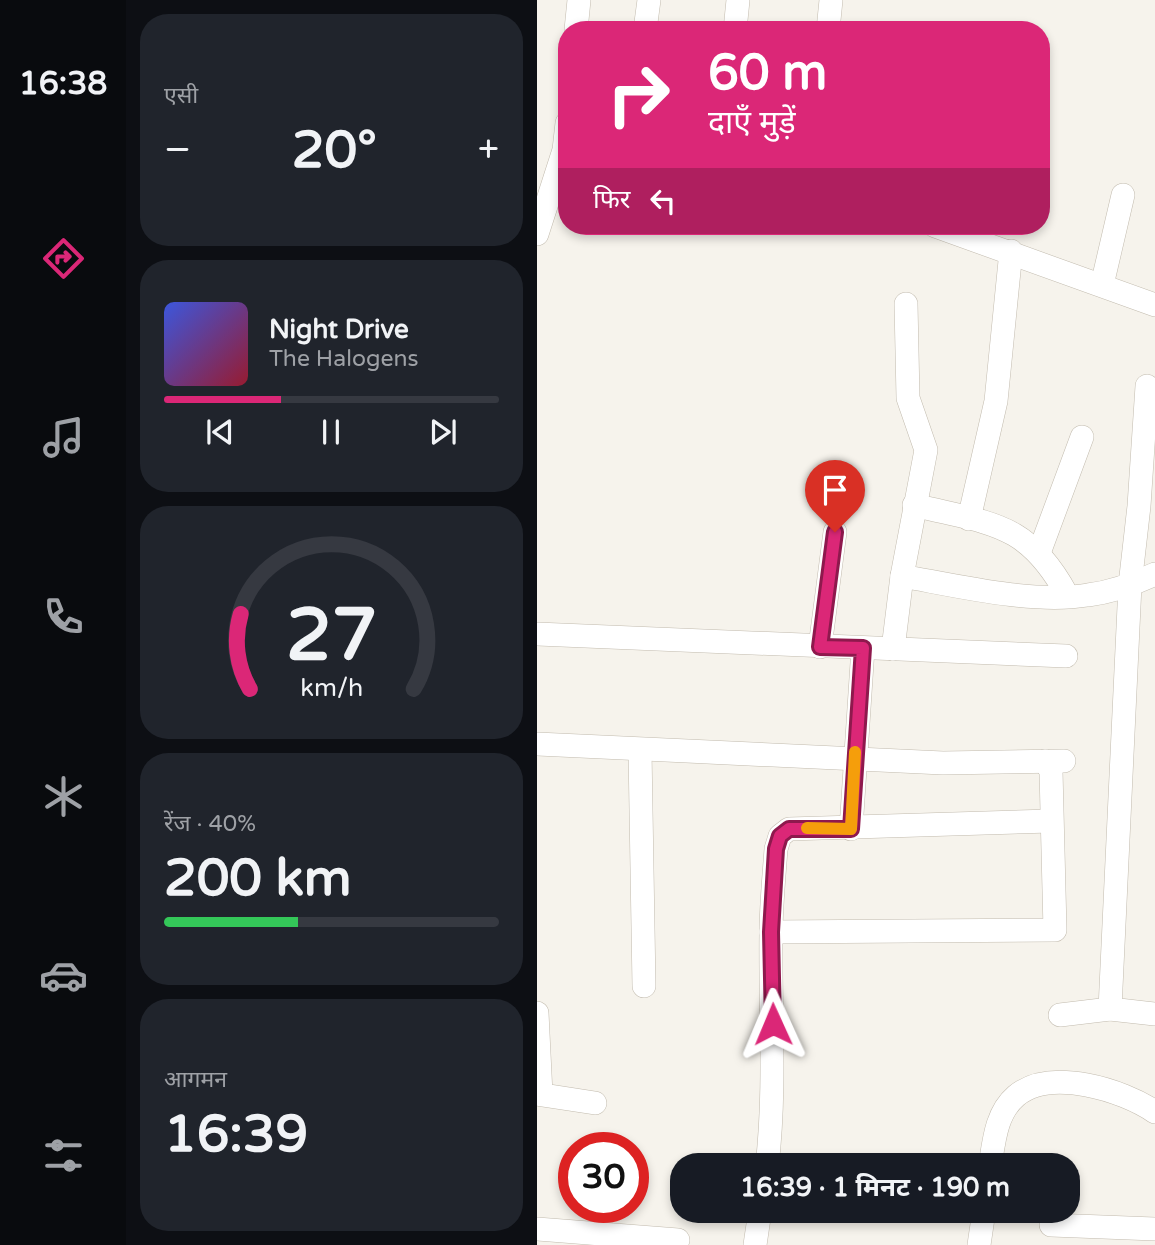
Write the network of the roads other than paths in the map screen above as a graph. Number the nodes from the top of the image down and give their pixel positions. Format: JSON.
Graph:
{"nodes":[{"id":1,"x":579,"y":0,"type":"edge"},
{"id":2,"x":649,"y":0,"type":"edge"},
{"id":3,"x":738,"y":0,"type":"edge"},
{"id":4,"x":831,"y":0,"type":"edge"},
{"id":5,"x":577,"y":21,"type":"edge"},
{"id":6,"x":646,"y":21,"type":"edge"},
{"id":7,"x":736,"y":21,"type":"edge"},
{"id":8,"x":829,"y":21,"type":"edge"},
{"id":9,"x":558,"y":169,"type":"edge"},
{"id":10,"x":1123,"y":195,"type":"dead end"},
{"id":11,"x":539,"y":219,"type":"edge"},
{"id":12,"x":962,"y":235,"type":"edge"},
{"id":13,"x":1011,"y":251,"type":"junction"},
{"id":14,"x":1102,"y":285,"type":"junction"},
{"id":15,"x":906,"y":304,"type":"dead end"},
{"id":16,"x":1155,"y":305,"type":"edge"},
{"id":17,"x":1147,"y":386,"type":"dead end"},
{"id":18,"x":1082,"y":437,"type":"dead end"},
{"id":19,"x":914,"y":505,"type":"junction"},
{"id":20,"x":969,"y":519,"type":"junction"},
{"id":21,"x":835,"y":532,"type":"dead end"},
{"id":22,"x":1039,"y":553,"type":"junction"},
{"id":23,"x":1155,"y":574,"type":"edge"},
{"id":24,"x":902,"y":576,"type":"junction"},
{"id":25,"x":1130,"y":585,"type":"junction"},
{"id":26,"x":1067,"y":596,"type":"junction"},
{"id":27,"x":537,"y":634,"type":"edge"},
{"id":28,"x":820,"y":647,"type":"junction"},
{"id":29,"x":863,"y":648,"type":"junction"},
{"id":30,"x":893,"y":649,"type":"junction"},
{"id":31,"x":1066,"y":656,"type":"dead end"},
{"id":32,"x":537,"y":744,"type":"edge"},
{"id":33,"x":640,"y":751,"type":"junction"},
{"id":34,"x":854,"y":760,"type":"junction"},
{"id":35,"x":1051,"y":821,"type":"junction"},
{"id":36,"x":851,"y":829,"type":"junction"},
{"id":37,"x":771,"y":932,"type":"junction"},
{"id":38,"x":644,"y":986,"type":"dead end"},
{"id":39,"x":1110,"y":1009,"type":"junction"},
{"id":40,"x":537,"y":1013,"type":"edge"},
{"id":41,"x":1155,"y":1014,"type":"edge"},
{"id":42,"x":1060,"y":1015,"type":"dead end"},
{"id":43,"x":539,"y":1094,"type":"edge"},
{"id":44,"x":595,"y":1103,"type":"dead end"},
{"id":45,"x":1155,"y":1112,"type":"edge"},
{"id":46,"x":769,"y":1153,"type":"edge"},
{"id":47,"x":992,"y":1153,"type":"edge"},
{"id":48,"x":758,"y":1223,"type":"edge"},
{"id":49,"x":982,"y":1223,"type":"edge"},
{"id":50,"x":1050,"y":1225,"type":"dead end"},
{"id":51,"x":537,"y":1229,"type":"edge"},
{"id":52,"x":1155,"y":1229,"type":"edge"},
{"id":53,"x":678,"y":1240,"type":"dead end"},
{"id":54,"x":755,"y":1245,"type":"edge"},
{"id":55,"x":979,"y":1245,"type":"edge"}],
"edges":[{"from":1,"to":5,"type":"street"},
{"from":2,"to":6,"type":"street"},
{"from":3,"to":7,"type":"street"},
{"from":4,"to":8,"type":"street"},
{"from":9,"to":11,"type":"street"},
{"from":10,"to":14,"type":"street"},
{"from":12,"to":13,"type":"street"},
{"from":13,"to":14,"type":"street"},
{"from":13,"to":20,"type":"street"},
{"from":14,"to":16,"type":"street"},
{"from":15,"to":19,"type":"street"},
{"from":17,"to":25,"type":"street"},
{"from":18,"to":22,"type":"street"},
{"from":19,"to":20,"type":"street"},
{"from":19,"to":24,"type":"street"},
{"from":20,"to":22,"type":"street"},
{"from":21,"to":28,"type":"street"},
{"from":22,"to":26,"type":"street"},
{"from":23,"to":25,"type":"street"},
{"from":24,"to":26,"type":"street"},
{"from":24,"to":30,"type":"street"},
{"from":25,"to":26,"type":"street"},
{"from":25,"to":39,"type":"street"},
{"from":27,"to":28,"type":"street"},
{"from":28,"to":29,"type":"street"},
{"from":29,"to":30,"type":"street"},
{"from":29,"to":34,"type":"street"},
{"from":30,"to":31,"type":"street"},
{"from":32,"to":33,"type":"street"},
{"from":33,"to":34,"type":"street"},
{"from":33,"to":38,"type":"street"},
{"from":34,"to":35,"type":"street"},
{"from":34,"to":36,"type":"street"},
{"from":35,"to":36,"type":"street"},
{"from":35,"to":37,"type":"street"},
{"from":36,"to":37,"type":"street"},
{"from":37,"to":46,"type":"street"},
{"from":39,"to":41,"type":"street"},
{"from":39,"to":42,"type":"street"},
{"from":40,"to":43,"type":"street"},
{"from":43,"to":44,"type":"street"},
{"from":45,"to":47,"type":"street"},
{"from":48,"to":54,"type":"street"},
{"from":49,"to":55,"type":"street"},
{"from":50,"to":52,"type":"street"},
{"from":51,"to":53,"type":"street"}]}
